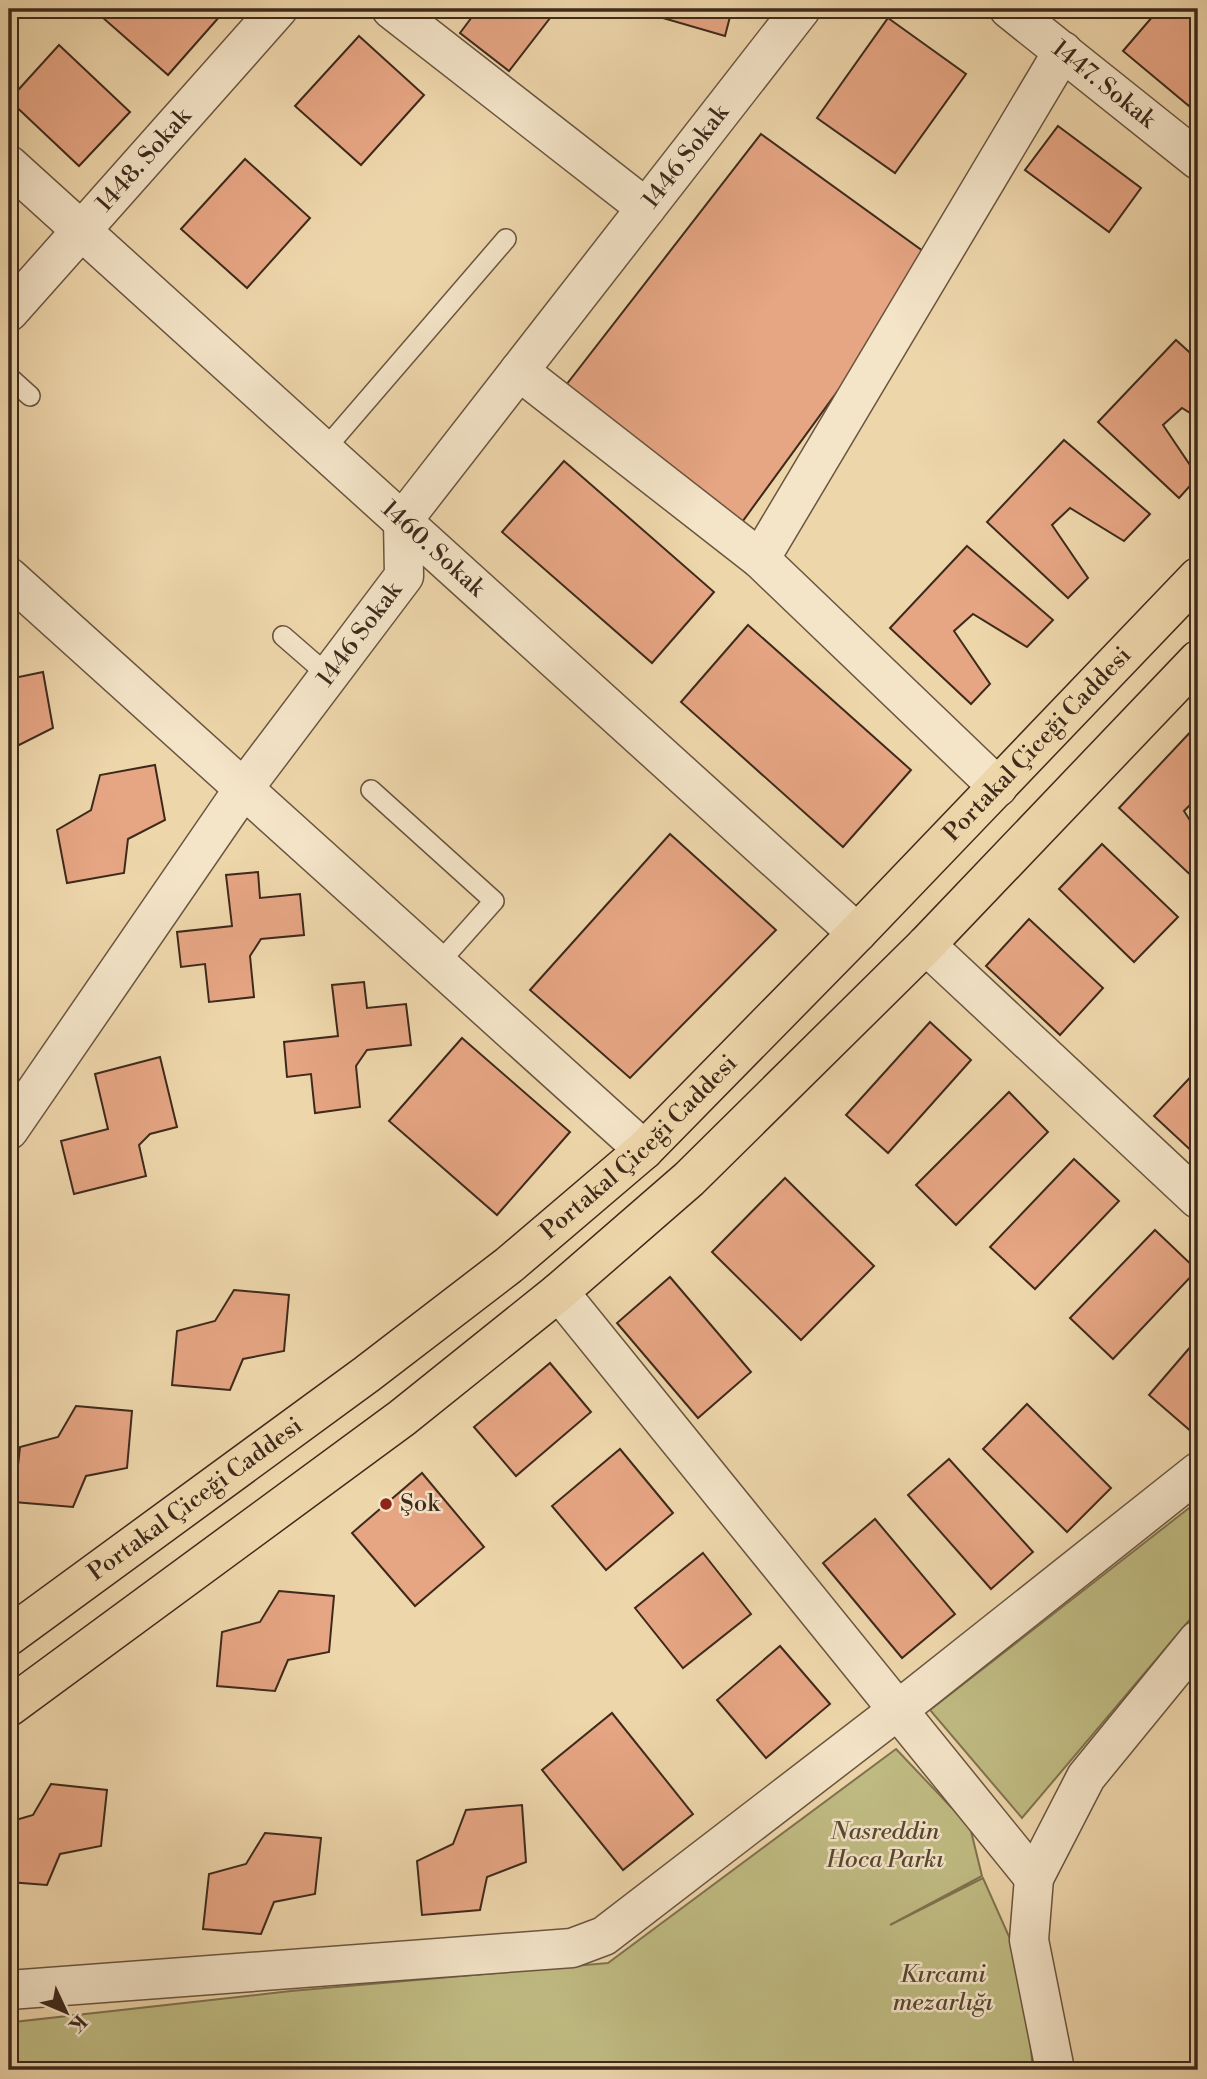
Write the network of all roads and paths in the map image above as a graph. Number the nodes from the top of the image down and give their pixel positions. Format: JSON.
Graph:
{"nodes":[{"id":1,"x":278,"y":9,"type":"edge"},
{"id":2,"x":391,"y":9,"type":"edge"},
{"id":3,"x":801,"y":9,"type":"edge"},
{"id":4,"x":1009,"y":9,"type":"edge"},
{"id":5,"x":1063,"y":51,"type":"junction"},
{"id":6,"x":1198,"y":160,"type":"edge"},
{"id":7,"x":9,"y":164,"type":"edge"},
{"id":8,"x":646,"y":208,"type":"junction"},
{"id":9,"x":82,"y":232,"type":"junction"},
{"id":10,"x":506,"y":239,"type":"dead end"},
{"id":11,"x":9,"y":312,"type":"edge"},
{"id":12,"x":519,"y":371,"type":"junction"},
{"id":13,"x":9,"y":376,"type":"edge"},
{"id":14,"x":30,"y":396,"type":"dead end"},
{"id":15,"x":325,"y":449,"type":"junction"},
{"id":16,"x":403,"y":520,"type":"junction"},
{"id":17,"x":760,"y":559,"type":"junction"},
{"id":18,"x":9,"y":577,"type":"edge"},
{"id":19,"x":1198,"y":577,"type":"edge"},
{"id":20,"x":282,"y":636,"type":"dead end"},
{"id":21,"x":1198,"y":660,"type":"edge"},
{"id":22,"x":329,"y":676,"type":"junction"},
{"id":23,"x":998,"y":787,"type":"junction"},
{"id":24,"x":244,"y":789,"type":"junction"},
{"id":25,"x":371,"y":790,"type":"dead end"},
{"id":26,"x":857,"y":933,"type":"junction"},
{"id":27,"x":926,"y":945,"type":"junction"},
{"id":28,"x":438,"y":964,"type":"junction"},
{"id":29,"x":9,"y":1130,"type":"edge"},
{"id":30,"x":644,"y":1150,"type":"junction"},
{"id":31,"x":1198,"y":1199,"type":"edge"},
{"id":32,"x":559,"y":1292,"type":"junction"},
{"id":33,"x":1198,"y":1472,"type":"edge"},
{"id":34,"x":9,"y":1636,"type":"edge"},
{"id":35,"x":1198,"y":1640,"type":"edge"},
{"id":36,"x":9,"y":1707,"type":"edge"},
{"id":37,"x":898,"y":1710,"type":"junction"},
{"id":38,"x":1034,"y":1878,"type":"junction"},
{"id":39,"x":9,"y":1990,"type":"edge"},
{"id":40,"x":1055,"y":2070,"type":"edge"}],
"edges":[{"from":1,"to":9,"type":"street","name":"1448. Sokak"},
{"from":2,"to":8,"type":"street"},
{"from":3,"to":8,"type":"street","name":"1446 Sokak"},
{"from":4,"to":5,"type":"street","name":"1447. Sokak"},
{"from":5,"to":6,"type":"street","name":"1447. Sokak"},
{"from":5,"to":17,"type":"street"},
{"from":7,"to":9,"type":"street","name":"1460. Sokak"},
{"from":8,"to":12,"type":"street","name":"1446 Sokak"},
{"from":9,"to":11,"type":"street","name":"1448. Sokak"},
{"from":9,"to":15,"type":"street","name":"1460. Sokak"},
{"from":10,"to":15,"type":"lane"},
{"from":12,"to":16,"type":"street","name":"1446 Sokak"},
{"from":12,"to":17,"type":"street"},
{"from":13,"to":14,"type":"lane"},
{"from":15,"to":16,"type":"street","name":"1460. Sokak"},
{"from":16,"to":22,"type":"street","name":"1446 Sokak"},
{"from":16,"to":26,"type":"street","name":"1460. Sokak"},
{"from":17,"to":23,"type":"street"},
{"from":18,"to":24,"type":"street"},
{"from":19,"to":23,"type":"main road","name":"Portakal Çiceği Caddesi"},
{"from":20,"to":22,"type":"lane"},
{"from":21,"to":27,"type":"main road"},
{"from":22,"to":24,"type":"street","name":"1446 Sokak"},
{"from":23,"to":26,"type":"main road","name":"Portakal Çiceği Caddesi"},
{"from":24,"to":28,"type":"street"},
{"from":24,"to":29,"type":"street","name":"1446 Sokak"},
{"from":25,"to":28,"type":"lane"},
{"from":26,"to":30,"type":"main road","name":"Portakal Çiceği Caddesi"},
{"from":27,"to":31,"type":"street"},
{"from":27,"to":32,"type":"main road"},
{"from":28,"to":30,"type":"street"},
{"from":30,"to":34,"type":"main road","name":"Portakal Çiceği Caddesi"},
{"from":32,"to":36,"type":"main road"},
{"from":32,"to":37,"type":"street"},
{"from":33,"to":37,"type":"street"},
{"from":35,"to":38,"type":"street"},
{"from":37,"to":38,"type":"street"},
{"from":37,"to":39,"type":"street"},
{"from":38,"to":40,"type":"street"}]}
